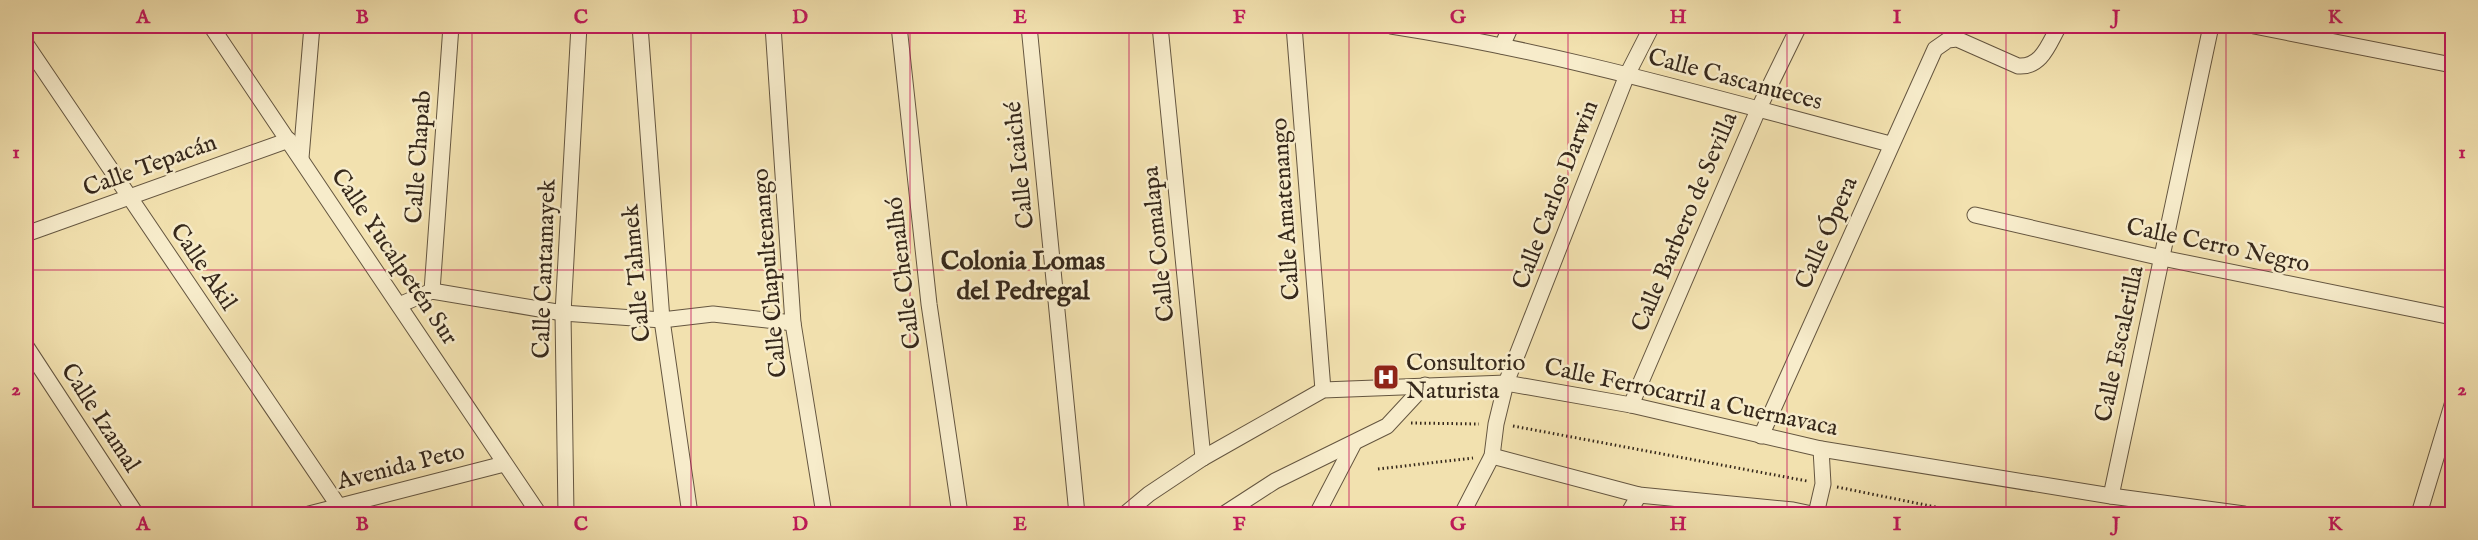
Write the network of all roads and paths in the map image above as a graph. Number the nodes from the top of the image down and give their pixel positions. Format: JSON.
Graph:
{"nodes":[{"id":1,"x":211,"y":26,"type":"edge"},
{"id":2,"x":312,"y":26,"type":"edge"},
{"id":3,"x":451,"y":26,"type":"edge"},
{"id":4,"x":579,"y":26,"type":"edge"},
{"id":5,"x":640,"y":26,"type":"edge"},
{"id":6,"x":773,"y":26,"type":"edge"},
{"id":7,"x":899,"y":26,"type":"edge"},
{"id":8,"x":1029,"y":26,"type":"edge"},
{"id":9,"x":1160,"y":26,"type":"edge"},
{"id":10,"x":1294,"y":26,"type":"edge"},
{"id":11,"x":1391,"y":26,"type":"edge"},
{"id":12,"x":1511,"y":26,"type":"edge"},
{"id":13,"x":1652,"y":26,"type":"edge"},
{"id":14,"x":1799,"y":26,"type":"edge"},
{"id":15,"x":2059,"y":26,"type":"edge"},
{"id":16,"x":2211,"y":26,"type":"edge"},
{"id":17,"x":2254,"y":26,"type":"edge"},
{"id":18,"x":1463,"y":31,"type":"edge"},
{"id":19,"x":26,"y":44,"type":"edge"},
{"id":20,"x":1502,"y":46,"type":"junction"},
{"id":21,"x":2452,"y":65,"type":"edge"},
{"id":22,"x":1627,"y":75,"type":"junction"},
{"id":23,"x":1758,"y":110,"type":"junction"},
{"id":24,"x":289,"y":140,"type":"junction"},
{"id":25,"x":1890,"y":144,"type":"junction"},
{"id":26,"x":301,"y":158,"type":"junction"},
{"id":27,"x":129,"y":198,"type":"junction"},
{"id":28,"x":1976,"y":215,"type":"dead end"},
{"id":29,"x":26,"y":234,"type":"edge"},
{"id":30,"x":2162,"y":258,"type":"junction"},
{"id":31,"x":432,"y":291,"type":"junction"},
{"id":32,"x":399,"y":304,"type":"junction"},
{"id":33,"x":564,"y":313,"type":"junction"},
{"id":34,"x":2452,"y":317,"type":"edge"},
{"id":35,"x":662,"y":320,"type":"junction"},
{"id":36,"x":793,"y":323,"type":"junction"},
{"id":37,"x":26,"y":346,"type":"edge"},
{"id":38,"x":1506,"y":383,"type":"junction"},
{"id":39,"x":1425,"y":385,"type":"junction"},
{"id":40,"x":1323,"y":390,"type":"junction"},
{"id":41,"x":1631,"y":405,"type":"junction"},
{"id":42,"x":2452,"y":405,"type":"edge"},
{"id":43,"x":1496,"y":424,"type":"junction"},
{"id":44,"x":1387,"y":426,"type":"junction"},
{"id":45,"x":1761,"y":436,"type":"junction"},
{"id":46,"x":1354,"y":443,"type":"junction"},
{"id":47,"x":1821,"y":449,"type":"junction"},
{"id":48,"x":1492,"y":456,"type":"junction"},
{"id":49,"x":1203,"y":458,"type":"junction"},
{"id":50,"x":504,"y":464,"type":"junction"},
{"id":51,"x":1378,"y":470,"type":"dead end"},
{"id":52,"x":1823,"y":484,"type":"junction"},
{"id":53,"x":1639,"y":495,"type":"junction"},
{"id":54,"x":2111,"y":496,"type":"junction"},
{"id":55,"x":341,"y":510,"type":"edge"},
{"id":56,"x":1792,"y":512,"type":"edge"},
{"id":57,"x":136,"y":514,"type":"edge"},
{"id":58,"x":309,"y":514,"type":"edge"},
{"id":59,"x":539,"y":514,"type":"edge"},
{"id":60,"x":566,"y":514,"type":"edge"},
{"id":61,"x":690,"y":514,"type":"edge"},
{"id":62,"x":824,"y":514,"type":"edge"},
{"id":63,"x":960,"y":514,"type":"edge"},
{"id":64,"x":1077,"y":514,"type":"edge"},
{"id":65,"x":1125,"y":514,"type":"edge"},
{"id":66,"x":1224,"y":514,"type":"edge"},
{"id":67,"x":1317,"y":514,"type":"edge"},
{"id":68,"x":1462,"y":514,"type":"edge"},
{"id":69,"x":1628,"y":514,"type":"edge"},
{"id":70,"x":1814,"y":514,"type":"edge"},
{"id":71,"x":1970,"y":514,"type":"edge"},
{"id":72,"x":2244,"y":514,"type":"edge"},
{"id":73,"x":2419,"y":514,"type":"edge"}],
"edges":[{"from":1,"to":24,"type":"street","name":"Calle Yucalpetén Sur"},
{"from":2,"to":26,"type":"street"},
{"from":3,"to":31,"type":"street","name":"Calle Chapab"},
{"from":4,"to":33,"type":"street","name":"Calle Cantamayek"},
{"from":5,"to":35,"type":"street","name":"Calle Tahmek"},
{"from":6,"to":36,"type":"street","name":"Calle Chapultenango"},
{"from":7,"to":63,"type":"street","name":"Calle Chenalhó"},
{"from":8,"to":64,"type":"street","name":"Calle Icaiché"},
{"from":9,"to":49,"type":"street","name":"Calle Comalapa"},
{"from":10,"to":40,"type":"street","name":"Calle Amatenango"},
{"from":11,"to":18,"type":"street","name":"Calle Cascanueces"},
{"from":12,"to":20,"type":"street"},
{"from":13,"to":22,"type":"street","name":"Calle Carlos Darwin"},
{"from":14,"to":23,"type":"street","name":"Calle Barbero de Sevilla"},
{"from":15,"to":25,"type":"street","name":"Calle Ópera"},
{"from":16,"to":30,"type":"street","name":"Calle Escalerilla"},
{"from":17,"to":21,"type":"street"},
{"from":18,"to":20,"type":"street","name":"Calle Cascanueces"},
{"from":19,"to":27,"type":"street","name":"Calle Akil"},
{"from":20,"to":22,"type":"street","name":"Calle Cascanueces"},
{"from":22,"to":23,"type":"street","name":"Calle Cascanueces"},
{"from":22,"to":38,"type":"street","name":"Calle Carlos Darwin"},
{"from":23,"to":25,"type":"street","name":"Calle Cascanueces"},
{"from":23,"to":41,"type":"street","name":"Calle Barbero de Sevilla"},
{"from":24,"to":26,"type":"street","name":"Calle Yucalpetén Sur"},
{"from":24,"to":27,"type":"street","name":"Calle Tepacán"},
{"from":25,"to":45,"type":"street","name":"Calle Ópera"},
{"from":26,"to":32,"type":"street","name":"Calle Yucalpetén Sur"},
{"from":27,"to":29,"type":"street","name":"Calle Tepacán"},
{"from":27,"to":55,"type":"street","name":"Calle Akil"},
{"from":28,"to":30,"type":"street","name":"Calle Cerro Negro"},
{"from":30,"to":34,"type":"street","name":"Calle Cerro Negro"},
{"from":30,"to":54,"type":"street","name":"Calle Escalerilla"},
{"from":31,"to":32,"type":"street"},
{"from":31,"to":33,"type":"street"},
{"from":32,"to":50,"type":"street","name":"Calle Yucalpetén Sur"},
{"from":33,"to":35,"type":"street"},
{"from":33,"to":60,"type":"street","name":"Calle Cantamayek"},
{"from":35,"to":36,"type":"street"},
{"from":35,"to":61,"type":"street","name":"Calle Tahmek"},
{"from":36,"to":62,"type":"street","name":"Calle Chapultenango"},
{"from":37,"to":57,"type":"street","name":"Calle Izamal"},
{"from":38,"to":39,"type":"street","name":"Calle Ferrocarril a Cuernavaca"},
{"from":38,"to":41,"type":"street","name":"Calle Ferrocarril a Cuernavaca"},
{"from":38,"to":43,"type":"street","name":"Calle Carlos Darwin"},
{"from":39,"to":40,"type":"street","name":"Calle Ferrocarril a Cuernavaca"},
{"from":39,"to":44,"type":"street"},
{"from":40,"to":49,"type":"street","name":"Calle Ferrocarril a Cuernavaca"},
{"from":41,"to":45,"type":"street","name":"Calle Ferrocarril a Cuernavaca"},
{"from":42,"to":73,"type":"street"},
{"from":43,"to":44,"type":"path"},
{"from":43,"to":48,"type":"street","name":"Calle Carlos Darwin"},
{"from":43,"to":52,"type":"path"},
{"from":44,"to":46,"type":"street"},
{"from":45,"to":47,"type":"street","name":"Calle Ferrocarril a Cuernavaca"},
{"from":46,"to":66,"type":"street"},
{"from":46,"to":67,"type":"street"},
{"from":47,"to":52,"type":"street"},
{"from":47,"to":54,"type":"street","name":"Calle Ferrocarril a Cuernavaca"},
{"from":48,"to":51,"type":"path"},
{"from":48,"to":53,"type":"street"},
{"from":48,"to":68,"type":"street"},
{"from":49,"to":65,"type":"street","name":"Calle Ferrocarril a Cuernavaca"},
{"from":50,"to":55,"type":"street","name":"Avenida Peto"},
{"from":50,"to":59,"type":"street","name":"Calle Yucalpetén Sur"},
{"from":52,"to":70,"type":"street"},
{"from":52,"to":71,"type":"path"},
{"from":53,"to":56,"type":"street"},
{"from":53,"to":69,"type":"street"},
{"from":54,"to":72,"type":"street","name":"Calle Ferrocarril a Cuernavaca"},
{"from":55,"to":58,"type":"street","name":"Avenida Peto"},
{"from":56,"to":70,"type":"street"}]}
